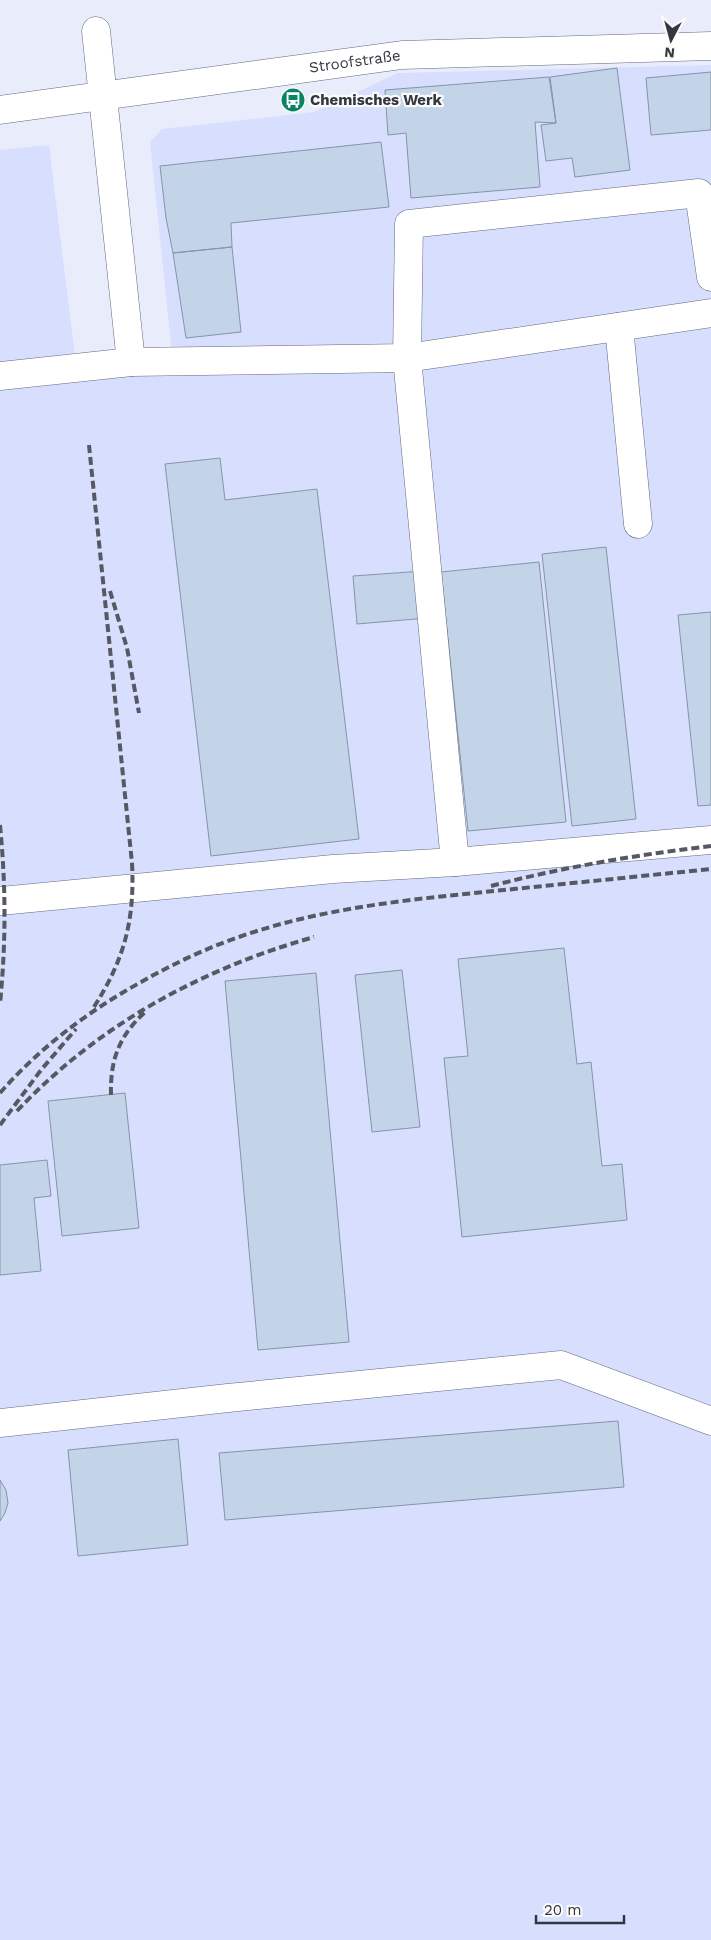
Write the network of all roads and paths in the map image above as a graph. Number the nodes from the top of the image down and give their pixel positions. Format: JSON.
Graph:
{"nodes":[{"id":1,"x":96,"y":32,"type":"dead end"},
{"id":2,"x":711,"y":46,"type":"edge"},
{"id":3,"x":103,"y":96,"type":"junction"},
{"id":4,"x":0,"y":110,"type":"edge"},
{"id":5,"x":711,"y":277,"type":"edge"},
{"id":6,"x":711,"y":313,"type":"edge"},
{"id":7,"x":619,"y":327,"type":"junction"},
{"id":8,"x":407,"y":358,"type":"junction"},
{"id":9,"x":131,"y":362,"type":"junction"},
{"id":10,"x":0,"y":376,"type":"edge"},
{"id":11,"x":638,"y":524,"type":"dead end"},
{"id":12,"x":711,"y":840,"type":"edge"},
{"id":13,"x":455,"y":862,"type":"junction"},
{"id":14,"x":0,"y":901,"type":"edge"},
{"id":15,"x":711,"y":1421,"type":"edge"},
{"id":16,"x":0,"y":1423,"type":"edge"}],
"edges":[{"from":1,"to":3,"type":"street"},
{"from":2,"to":3,"type":"street","name":"Stroofstraße"},
{"from":3,"to":4,"type":"street","name":"Stroofstraße"},
{"from":3,"to":9,"type":"street"},
{"from":5,"to":8,"type":"street"},
{"from":6,"to":7,"type":"street"},
{"from":7,"to":8,"type":"street"},
{"from":7,"to":11,"type":"street"},
{"from":8,"to":9,"type":"street"},
{"from":8,"to":13,"type":"street"},
{"from":9,"to":10,"type":"street"},
{"from":12,"to":13,"type":"street"},
{"from":13,"to":14,"type":"street"},
{"from":15,"to":16,"type":"street"}]}
